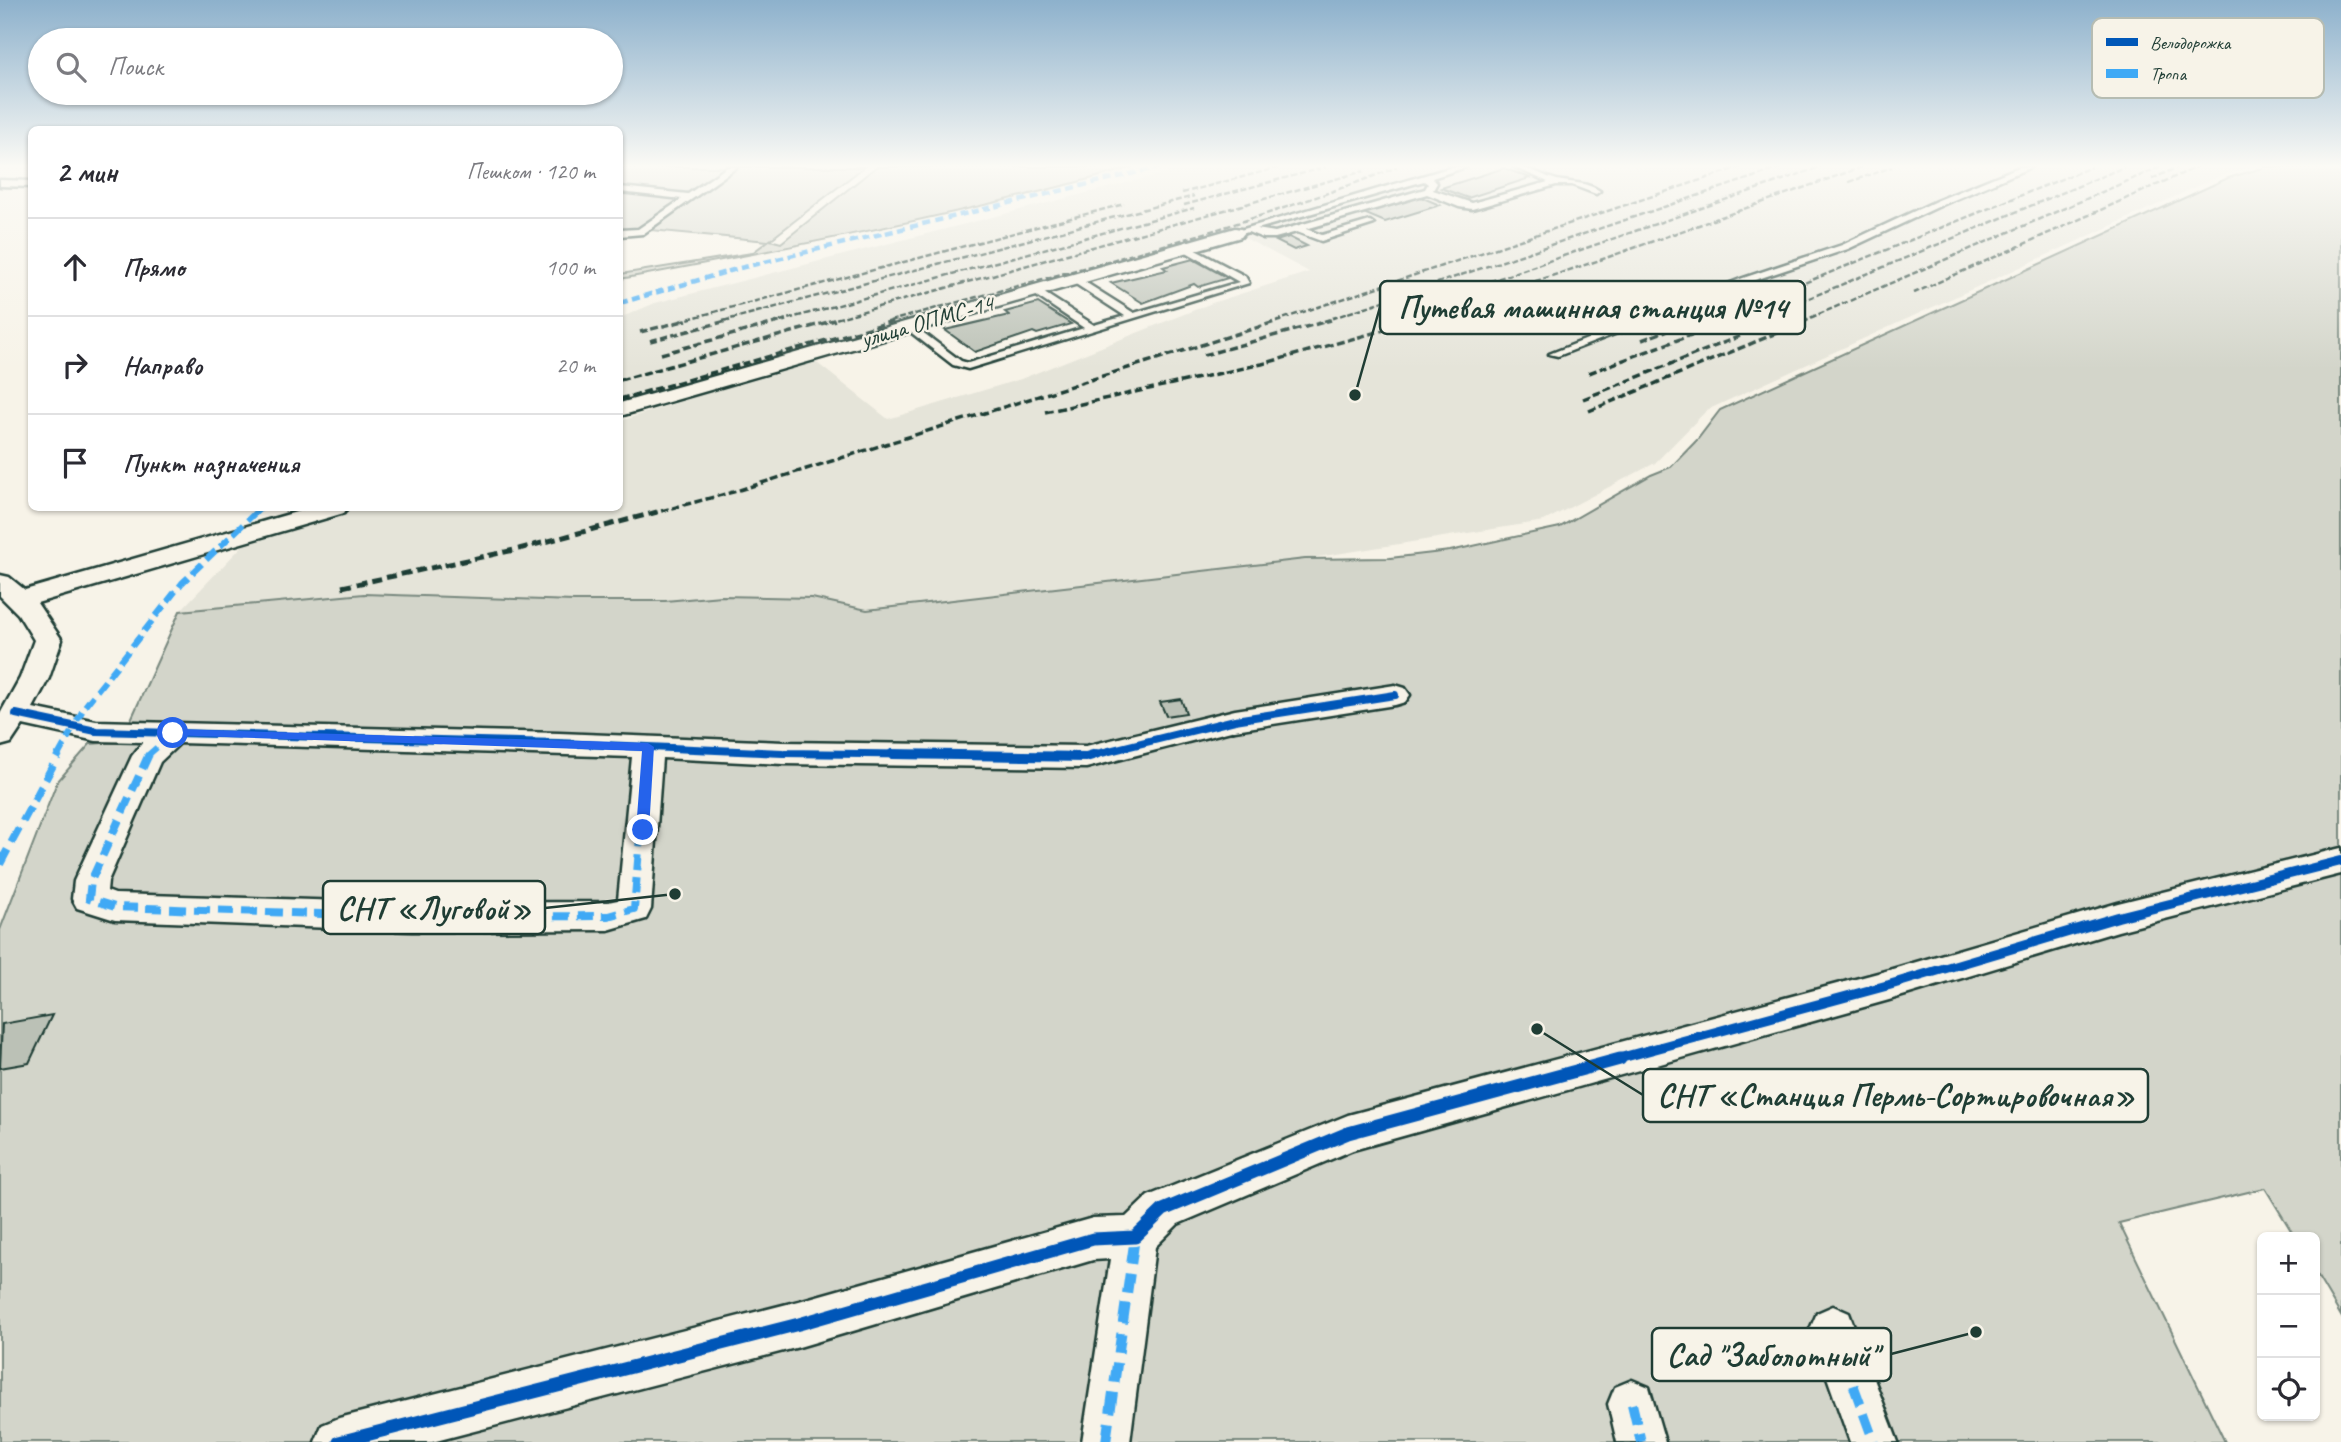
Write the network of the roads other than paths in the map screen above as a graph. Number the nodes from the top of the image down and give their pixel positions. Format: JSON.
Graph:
{"nodes":[{"id":1,"x":1230,"y":234,"type":"edge"},
{"id":2,"x":1312,"y":234,"type":"edge"},
{"id":3,"x":1334,"y":234,"type":"edge"},
{"id":4,"x":1872,"y":234,"type":"edge"},
{"id":5,"x":1184,"y":247,"type":"junction"},
{"id":6,"x":1074,"y":279,"type":"junction"},
{"id":7,"x":1035,"y":290,"type":"junction"},
{"id":8,"x":1134,"y":317,"type":"junction"},
{"id":9,"x":909,"y":327,"type":"junction"},
{"id":10,"x":1093,"y":329,"type":"junction"},
{"id":11,"x":1554,"y":354,"type":"dead end"},
{"id":12,"x":623,"y":409,"type":"edge"},
{"id":13,"x":323,"y":511,"type":"edge"},
{"id":14,"x":11,"y":591,"type":"edge"},
{"id":15,"x":1395,"y":695,"type":"dead end"},
{"id":16,"x":8,"y":725,"type":"edge"},
{"id":17,"x":173,"y":733,"type":"junction"},
{"id":18,"x":648,"y":747,"type":"junction"},
{"id":19,"x":2341,"y":861,"type":"edge"},
{"id":20,"x":1135,"y":1237,"type":"junction"},
{"id":21,"x":1833,"y":1329,"type":"dead end"},
{"id":22,"x":339,"y":1442,"type":"edge"},
{"id":23,"x":1106,"y":1442,"type":"edge"},
{"id":24,"x":1874,"y":1442,"type":"edge"}],
"edges":[{"from":1,"to":5,"type":"street","name":"улица ОПМС-14"},
{"from":2,"to":3,"type":"lane"},
{"from":4,"to":11,"type":"lane"},
{"from":5,"to":6,"type":"street","name":"улица ОПМС-14"},
{"from":5,"to":8,"type":"lane"},
{"from":6,"to":7,"type":"street","name":"улица ОПМС-14"},
{"from":6,"to":8,"type":"lane"},
{"from":7,"to":9,"type":"street","name":"улица ОПМС-14"},
{"from":7,"to":10,"type":"lane"},
{"from":8,"to":10,"type":"lane"},
{"from":9,"to":10,"type":"lane"},
{"from":9,"to":12,"type":"street","name":"улица ОПМС-14"},
{"from":13,"to":14,"type":"street"},
{"from":14,"to":16,"type":"street"},
{"from":15,"to":18,"type":"street"},
{"from":16,"to":17,"type":"street"},
{"from":17,"to":18,"type":"street"},
{"from":17,"to":18,"type":"street"},
{"from":19,"to":20,"type":"street"},
{"from":20,"to":22,"type":"street"},
{"from":20,"to":23,"type":"street"},
{"from":21,"to":24,"type":"street"}]}
